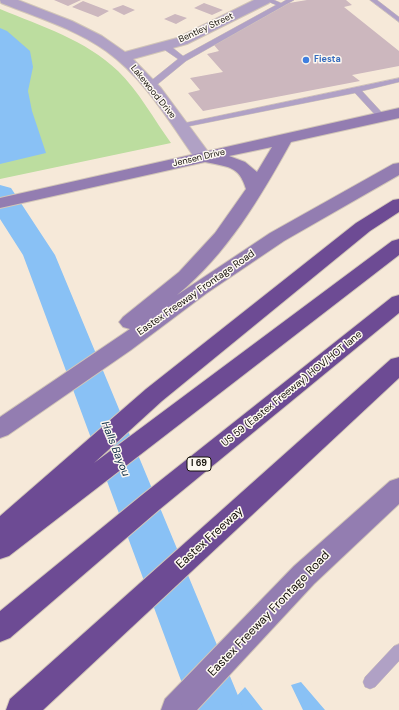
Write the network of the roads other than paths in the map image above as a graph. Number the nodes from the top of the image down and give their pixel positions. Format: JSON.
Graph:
{"nodes":[{"id":1,"x":6,"y":0,"type":"edge"},
{"id":2,"x":264,"y":0,"type":"edge"},
{"id":3,"x":267,"y":0,"type":"edge"},
{"id":4,"x":291,"y":0,"type":"edge"},
{"id":5,"x":373,"y":0,"type":"edge"},
{"id":6,"x":282,"y":5,"type":"junction"},
{"id":7,"x":399,"y":20,"type":"edge"},
{"id":8,"x":165,"y":46,"type":"junction"},
{"id":9,"x":123,"y":57,"type":"junction"},
{"id":10,"x":183,"y":59,"type":"junction"},
{"id":11,"x":399,"y":80,"type":"edge"},
{"id":12,"x":150,"y":86,"type":"junction"},
{"id":13,"x":357,"y":90,"type":"junction"},
{"id":14,"x":399,"y":113,"type":"edge"},
{"id":15,"x":382,"y":117,"type":"junction"},
{"id":16,"x":180,"y":126,"type":"junction"},
{"id":17,"x":284,"y":139,"type":"junction"},
{"id":18,"x":203,"y":157,"type":"junction"},
{"id":19,"x":399,"y":168,"type":"edge"},
{"id":20,"x":255,"y":189,"type":"junction"},
{"id":21,"x":0,"y":203,"type":"edge"},
{"id":22,"x":399,"y":204,"type":"edge"},
{"id":23,"x":399,"y":245,"type":"edge"},
{"id":24,"x":193,"y":283,"type":"junction"},
{"id":25,"x":399,"y":302,"type":"edge"},
{"id":26,"x":399,"y":365,"type":"edge"},
{"id":27,"x":0,"y":429,"type":"edge"},
{"id":28,"x":399,"y":488,"type":"edge"},
{"id":29,"x":0,"y":532,"type":"edge"},
{"id":30,"x":0,"y":548,"type":"edge"},
{"id":31,"x":0,"y":629,"type":"edge"},
{"id":32,"x":399,"y":652,"type":"edge"},
{"id":33,"x":370,"y":682,"type":"dead end"},
{"id":34,"x":21,"y":710,"type":"edge"},
{"id":35,"x":176,"y":710,"type":"edge"}],
"edges":[{"from":1,"to":9,"type":"street","name":"Lakewood Drive"},
{"from":2,"to":8,"type":"street","name":"Bentley Street"},
{"from":3,"to":6,"type":"lane"},
{"from":4,"to":6,"type":"lane"},
{"from":5,"to":7,"type":"lane"},
{"from":6,"to":10,"type":"lane"},
{"from":8,"to":9,"type":"street","name":"Bentley Street"},
{"from":8,"to":10,"type":"lane"},
{"from":9,"to":12,"type":"street","name":"Lakewood Drive"},
{"from":10,"to":12,"type":"lane"},
{"from":11,"to":13,"type":"lane"},
{"from":12,"to":16,"type":"street","name":"Lakewood Drive"},
{"from":13,"to":15,"type":"lane"},
{"from":13,"to":16,"type":"lane"},
{"from":14,"to":15,"type":"main road","name":"Jensen Drive"},
{"from":15,"to":17,"type":"main road","name":"Jensen Drive"},
{"from":16,"to":18,"type":"street","name":"Lakewood Drive"},
{"from":17,"to":18,"type":"main road","name":"Jensen Drive"},
{"from":17,"to":20,"type":"main road"},
{"from":18,"to":20,"type":"main road"},
{"from":18,"to":21,"type":"main road","name":"Jensen Drive"},
{"from":19,"to":24,"type":"main road","name":"Eastex Freeway Frontage Road"},
{"from":20,"to":24,"type":"main road"},
{"from":22,"to":29,"type":"highway"},
{"from":23,"to":30,"type":"highway"},
{"from":24,"to":27,"type":"main road","name":"Eastex Freeway Frontage Road"},
{"from":25,"to":31,"type":"highway","name":"US 59 (Eastex Freeway) HOV/HOT lane","number":"I 69"},
{"from":26,"to":34,"type":"highway","name":"Eastex Freeway"},
{"from":28,"to":35,"type":"main road","name":"Eastex Freeway Frontage Road"},
{"from":32,"to":33,"type":"lane"}]}
